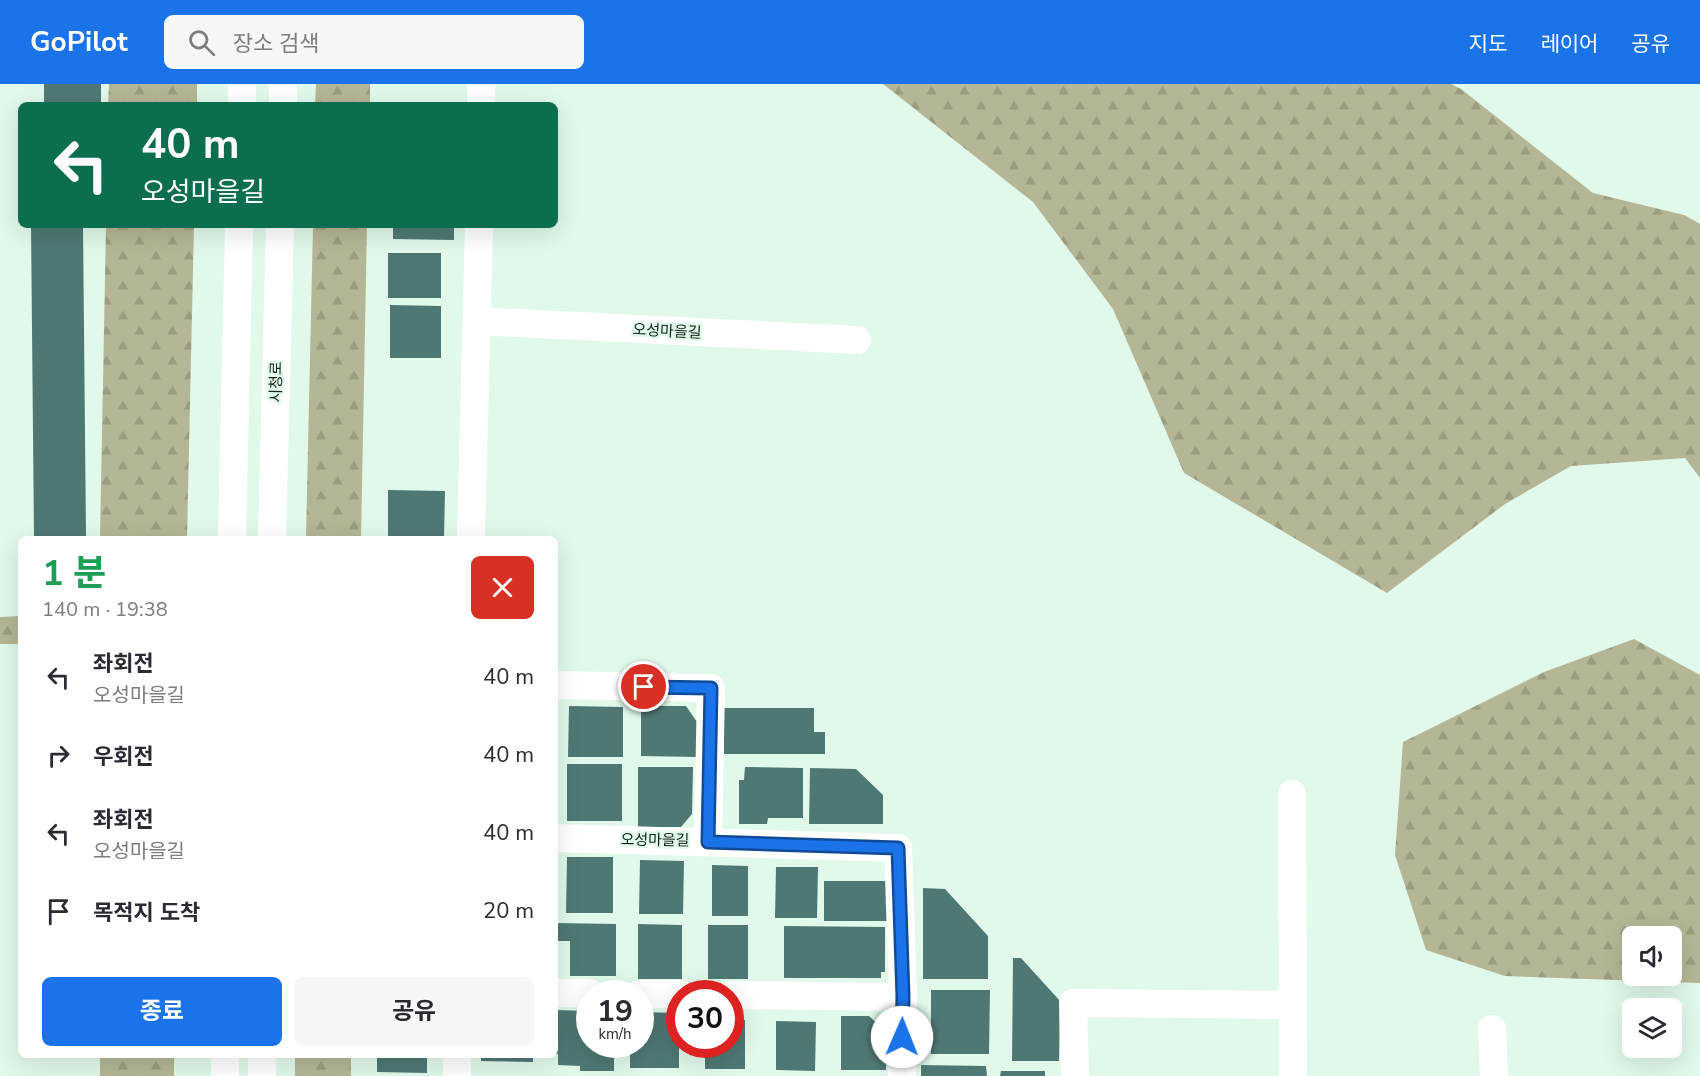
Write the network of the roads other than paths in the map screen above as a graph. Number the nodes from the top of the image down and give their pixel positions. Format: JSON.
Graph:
{"nodes":[{"id":1,"x":242,"y":84,"type":"edge"},
{"id":2,"x":283,"y":84,"type":"edge"},
{"id":3,"x":482,"y":84,"type":"edge"},
{"id":4,"x":242,"y":102,"type":"edge"},
{"id":5,"x":283,"y":102,"type":"edge"},
{"id":6,"x":481,"y":102,"type":"edge"},
{"id":7,"x":239,"y":228,"type":"edge"},
{"id":8,"x":280,"y":228,"type":"edge"},
{"id":9,"x":479,"y":228,"type":"edge"},
{"id":10,"x":477,"y":321,"type":"junction"},
{"id":11,"x":857,"y":340,"type":"dead end"},
{"id":12,"x":232,"y":536,"type":"edge"},
{"id":13,"x":272,"y":536,"type":"edge"},
{"id":14,"x":471,"y":536,"type":"edge"},
{"id":15,"x":558,"y":685,"type":"edge"},
{"id":16,"x":1292,"y":794,"type":"dead end"},
{"id":17,"x":558,"y":838,"type":"edge"},
{"id":18,"x":708,"y":842,"type":"junction"},
{"id":19,"x":558,"y":993,"type":"edge"},
{"id":20,"x":576,"y":993,"type":"edge"},
{"id":21,"x":744,"y":995,"type":"edge"},
{"id":22,"x":903,"y":997,"type":"junction"},
{"id":23,"x":1292,"y":1005,"type":"junction"},
{"id":24,"x":1492,"y":1029,"type":"dead end"},
{"id":25,"x":225,"y":1058,"type":"edge"},
{"id":26,"x":262,"y":1058,"type":"edge"},
{"id":27,"x":457,"y":1058,"type":"edge"},
{"id":28,"x":225,"y":1076,"type":"edge"},
{"id":29,"x":262,"y":1076,"type":"edge"},
{"id":30,"x":457,"y":1076,"type":"edge"},
{"id":31,"x":902,"y":1076,"type":"edge"},
{"id":32,"x":1075,"y":1076,"type":"edge"},
{"id":33,"x":1293,"y":1076,"type":"edge"},
{"id":34,"x":1494,"y":1076,"type":"edge"}],
"edges":[{"from":1,"to":4,"type":"street"},
{"from":2,"to":5,"type":"street"},
{"from":3,"to":6,"type":"street"},
{"from":7,"to":12,"type":"street"},
{"from":8,"to":13,"type":"street","name":"시청로"},
{"from":9,"to":10,"type":"street"},
{"from":10,"to":11,"type":"street","name":"오성마을길"},
{"from":10,"to":14,"type":"street"},
{"from":15,"to":18,"type":"street"},
{"from":16,"to":23,"type":"street"},
{"from":17,"to":18,"type":"street","name":"오성마을길"},
{"from":18,"to":22,"type":"street","name":"오성마을길"},
{"from":19,"to":20,"type":"street"},
{"from":21,"to":22,"type":"street"},
{"from":22,"to":31,"type":"street"},
{"from":23,"to":32,"type":"street"},
{"from":23,"to":33,"type":"street"},
{"from":24,"to":34,"type":"street"},
{"from":25,"to":28,"type":"street"},
{"from":26,"to":29,"type":"street"},
{"from":27,"to":30,"type":"street"}]}
